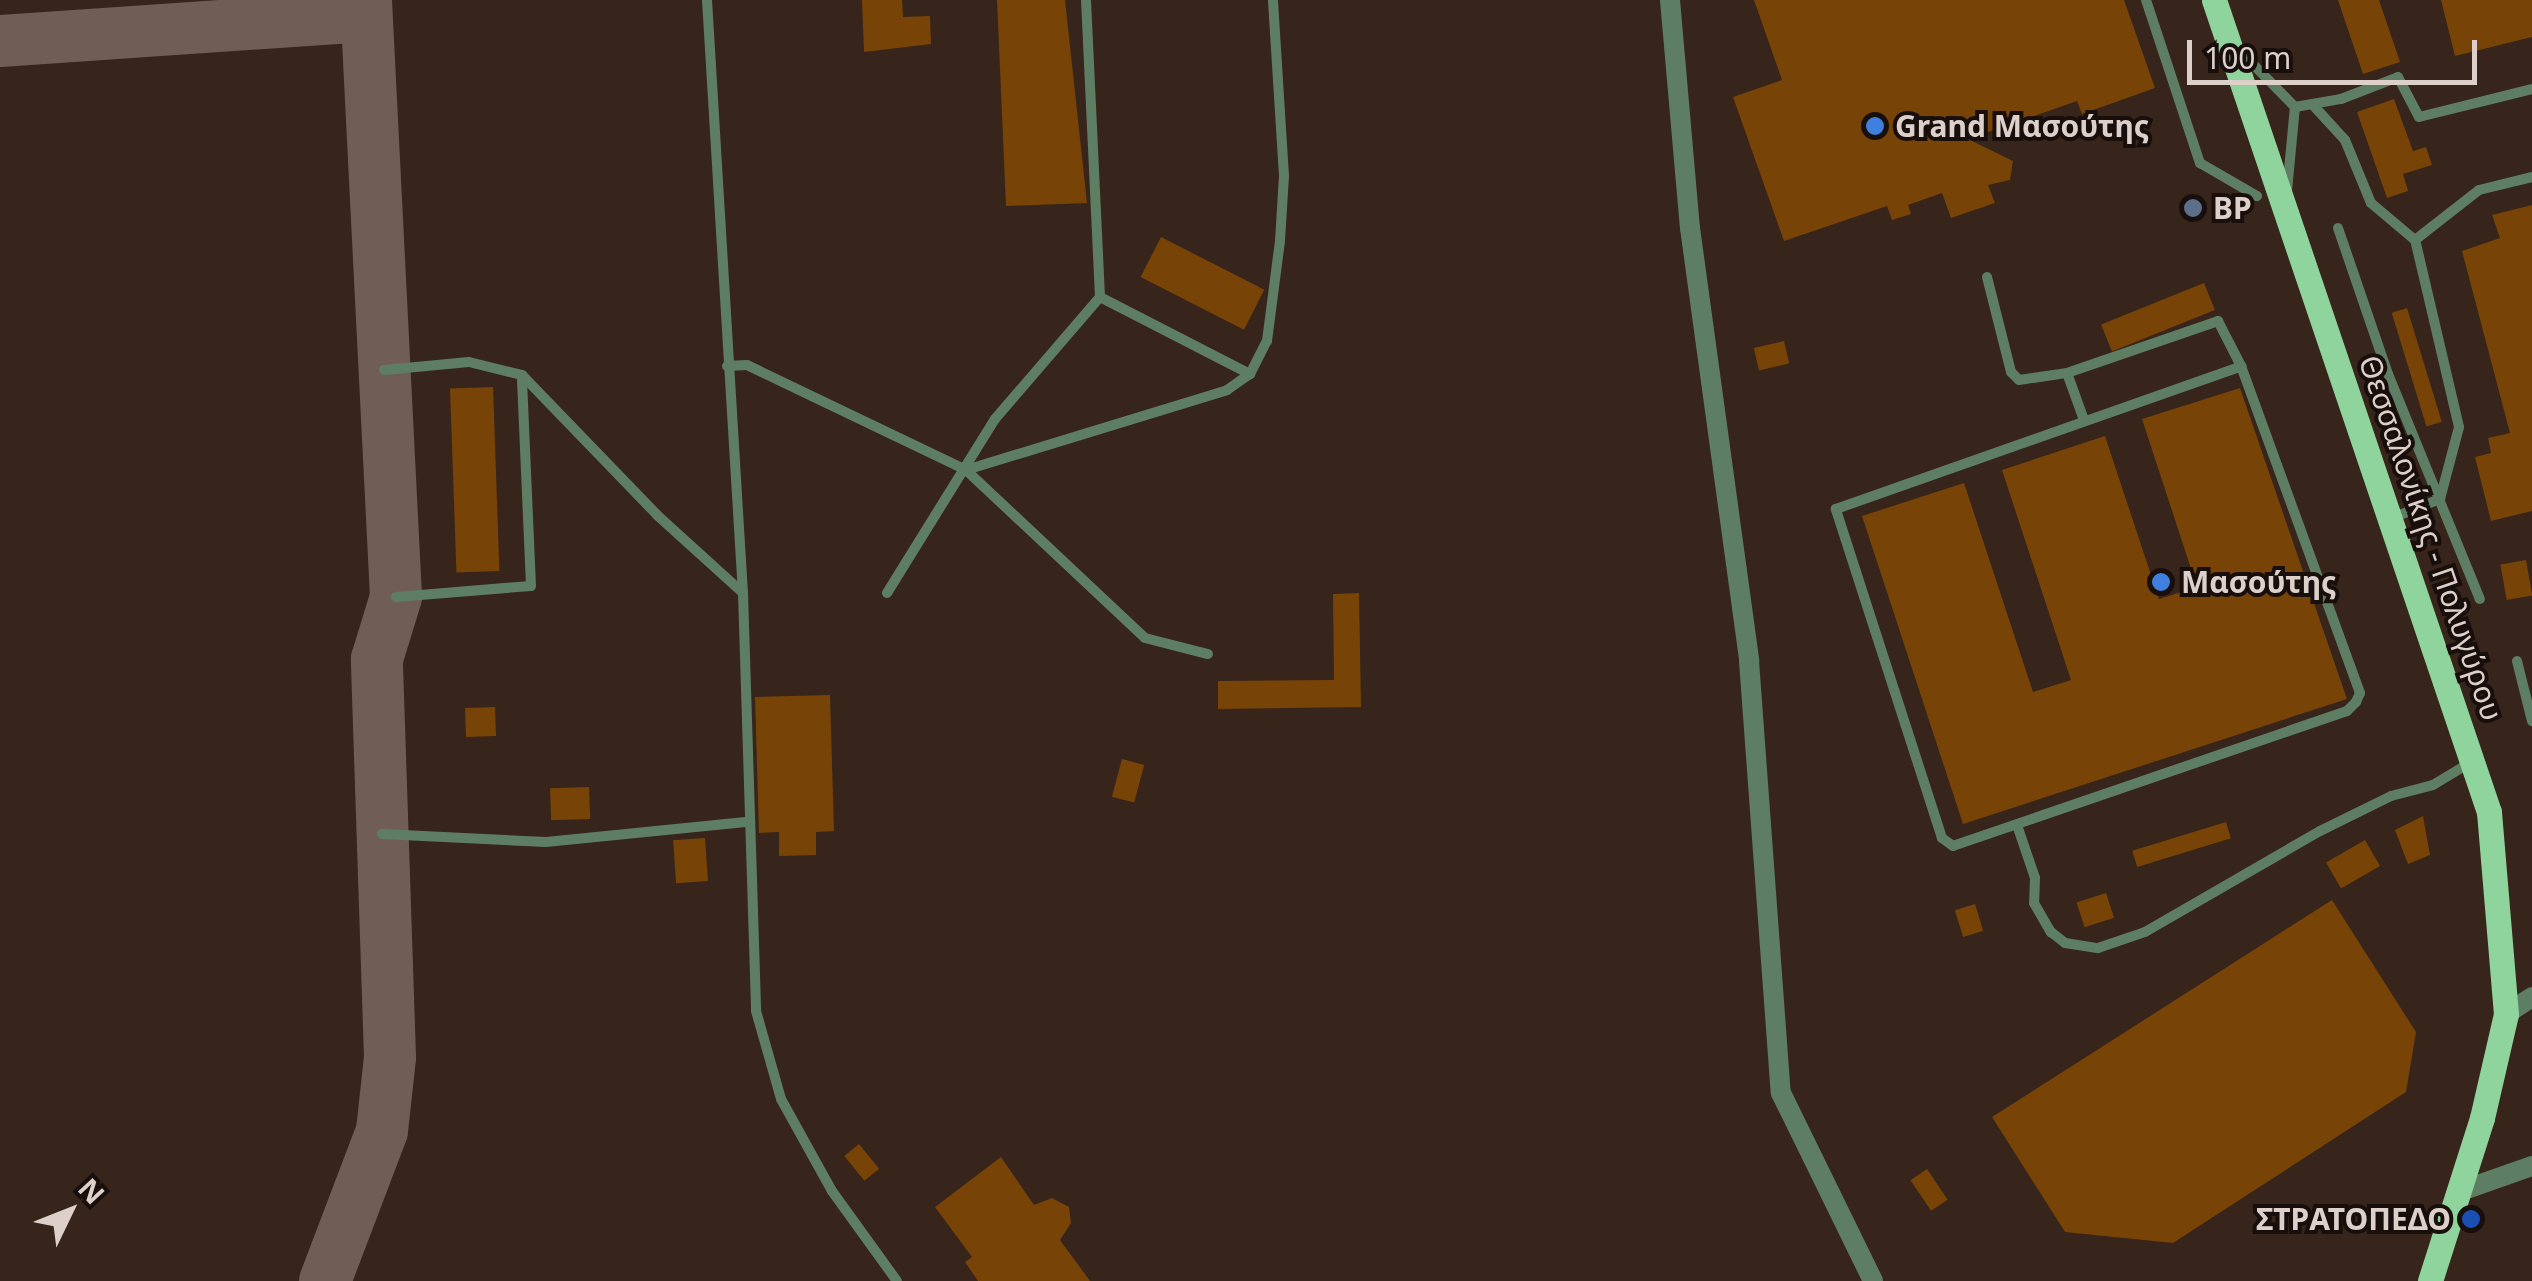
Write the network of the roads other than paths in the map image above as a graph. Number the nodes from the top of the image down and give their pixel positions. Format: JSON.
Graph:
{"nodes":[{"id":1,"x":707,"y":0,"type":"edge"},
{"id":2,"x":1086,"y":0,"type":"edge"},
{"id":3,"x":1273,"y":0,"type":"edge"},
{"id":4,"x":1670,"y":0,"type":"edge"},
{"id":5,"x":2146,"y":0,"type":"edge"},
{"id":6,"x":2214,"y":0,"type":"edge"},
{"id":7,"x":2226,"y":38,"type":"junction"},
{"id":8,"x":2532,"y":89,"type":"edge"},
{"id":9,"x":2312,"y":104,"type":"junction"},
{"id":10,"x":2295,"y":107,"type":"junction"},
{"id":11,"x":2532,"y":177,"type":"edge"},
{"id":12,"x":2258,"y":196,"type":"dead end"},
{"id":13,"x":2285,"y":212,"type":"junction"},
{"id":14,"x":2338,"y":228,"type":"dead end"},
{"id":15,"x":2415,"y":240,"type":"junction"},
{"id":16,"x":1987,"y":277,"type":"dead end"},
{"id":17,"x":1100,"y":298,"type":"junction"},
{"id":18,"x":728,"y":366,"type":"junction"},
{"id":19,"x":2241,"y":366,"type":"junction"},
{"id":20,"x":384,"y":370,"type":"dead end"},
{"id":21,"x":2068,"y":373,"type":"junction"},
{"id":22,"x":1250,"y":374,"type":"junction"},
{"id":23,"x":522,"y":375,"type":"junction"},
{"id":24,"x":2084,"y":420,"type":"junction"},
{"id":25,"x":966,"y":470,"type":"junction"},
{"id":26,"x":2440,"y":499,"type":"junction"},
{"id":27,"x":2391,"y":518,"type":"junction"},
{"id":28,"x":743,"y":593,"type":"junction"},
{"id":29,"x":887,"y":593,"type":"dead end"},
{"id":30,"x":396,"y":597,"type":"dead end"},
{"id":31,"x":2480,"y":599,"type":"dead end"},
{"id":32,"x":1208,"y":654,"type":"dead end"},
{"id":33,"x":2517,"y":661,"type":"dead end"},
{"id":34,"x":2532,"y":721,"type":"edge"},
{"id":35,"x":2473,"y":760,"type":"junction"},
{"id":36,"x":748,"y":822,"type":"junction"},
{"id":37,"x":2018,"y":828,"type":"junction"},
{"id":38,"x":382,"y":834,"type":"dead end"},
{"id":39,"x":2532,"y":997,"type":"edge"},
{"id":40,"x":2506,"y":1014,"type":"junction"},
{"id":41,"x":2532,"y":1166,"type":"edge"},
{"id":42,"x":2458,"y":1192,"type":"junction"},
{"id":43,"x":896,"y":1281,"type":"edge"},
{"id":44,"x":1873,"y":1281,"type":"edge"},
{"id":45,"x":2430,"y":1281,"type":"edge"}],
"edges":[{"from":1,"to":18,"type":"lane"},
{"from":2,"to":17,"type":"lane"},
{"from":3,"to":22,"type":"lane"},
{"from":4,"to":44,"type":"street"},
{"from":5,"to":12,"type":"lane"},
{"from":6,"to":7,"type":"main road","name":"Θεσσαλονίκης - Πολυγύρου"},
{"from":7,"to":10,"type":"lane"},
{"from":7,"to":13,"type":"main road","name":"Θεσσαλονίκης - Πολυγύρου"},
{"from":8,"to":9,"type":"lane"},
{"from":9,"to":10,"type":"lane"},
{"from":9,"to":15,"type":"lane"},
{"from":10,"to":13,"type":"lane"},
{"from":11,"to":15,"type":"lane"},
{"from":13,"to":27,"type":"main road","name":"Θεσσαλονίκης - Πολυγύρου"},
{"from":14,"to":26,"type":"lane"},
{"from":15,"to":26,"type":"lane"},
{"from":16,"to":21,"type":"lane"},
{"from":17,"to":22,"type":"lane"},
{"from":17,"to":25,"type":"lane"},
{"from":18,"to":25,"type":"lane"},
{"from":18,"to":28,"type":"lane"},
{"from":19,"to":21,"type":"lane"},
{"from":19,"to":24,"type":"lane"},
{"from":19,"to":37,"type":"lane"},
{"from":20,"to":23,"type":"lane"},
{"from":21,"to":24,"type":"lane"},
{"from":22,"to":25,"type":"lane"},
{"from":23,"to":28,"type":"lane"},
{"from":23,"to":30,"type":"lane"},
{"from":24,"to":37,"type":"lane"},
{"from":25,"to":29,"type":"lane"},
{"from":25,"to":32,"type":"lane"},
{"from":26,"to":27,"type":"lane"},
{"from":26,"to":31,"type":"lane"},
{"from":27,"to":35,"type":"main road","name":"Θεσσαλονίκης - Πολυγύρου"},
{"from":28,"to":36,"type":"lane"},
{"from":33,"to":34,"type":"lane"},
{"from":35,"to":37,"type":"lane"},
{"from":35,"to":40,"type":"main road","name":"Θεσσαλονίκης - Πολυγύρου"},
{"from":36,"to":38,"type":"lane"},
{"from":36,"to":43,"type":"lane"},
{"from":39,"to":40,"type":"street"},
{"from":40,"to":42,"type":"main road","name":"Θεσσαλονίκης - Πολυγύρου"},
{"from":41,"to":42,"type":"street"},
{"from":42,"to":45,"type":"main road","name":"Θεσσαλονίκης - Πολυγύρου"}]}
